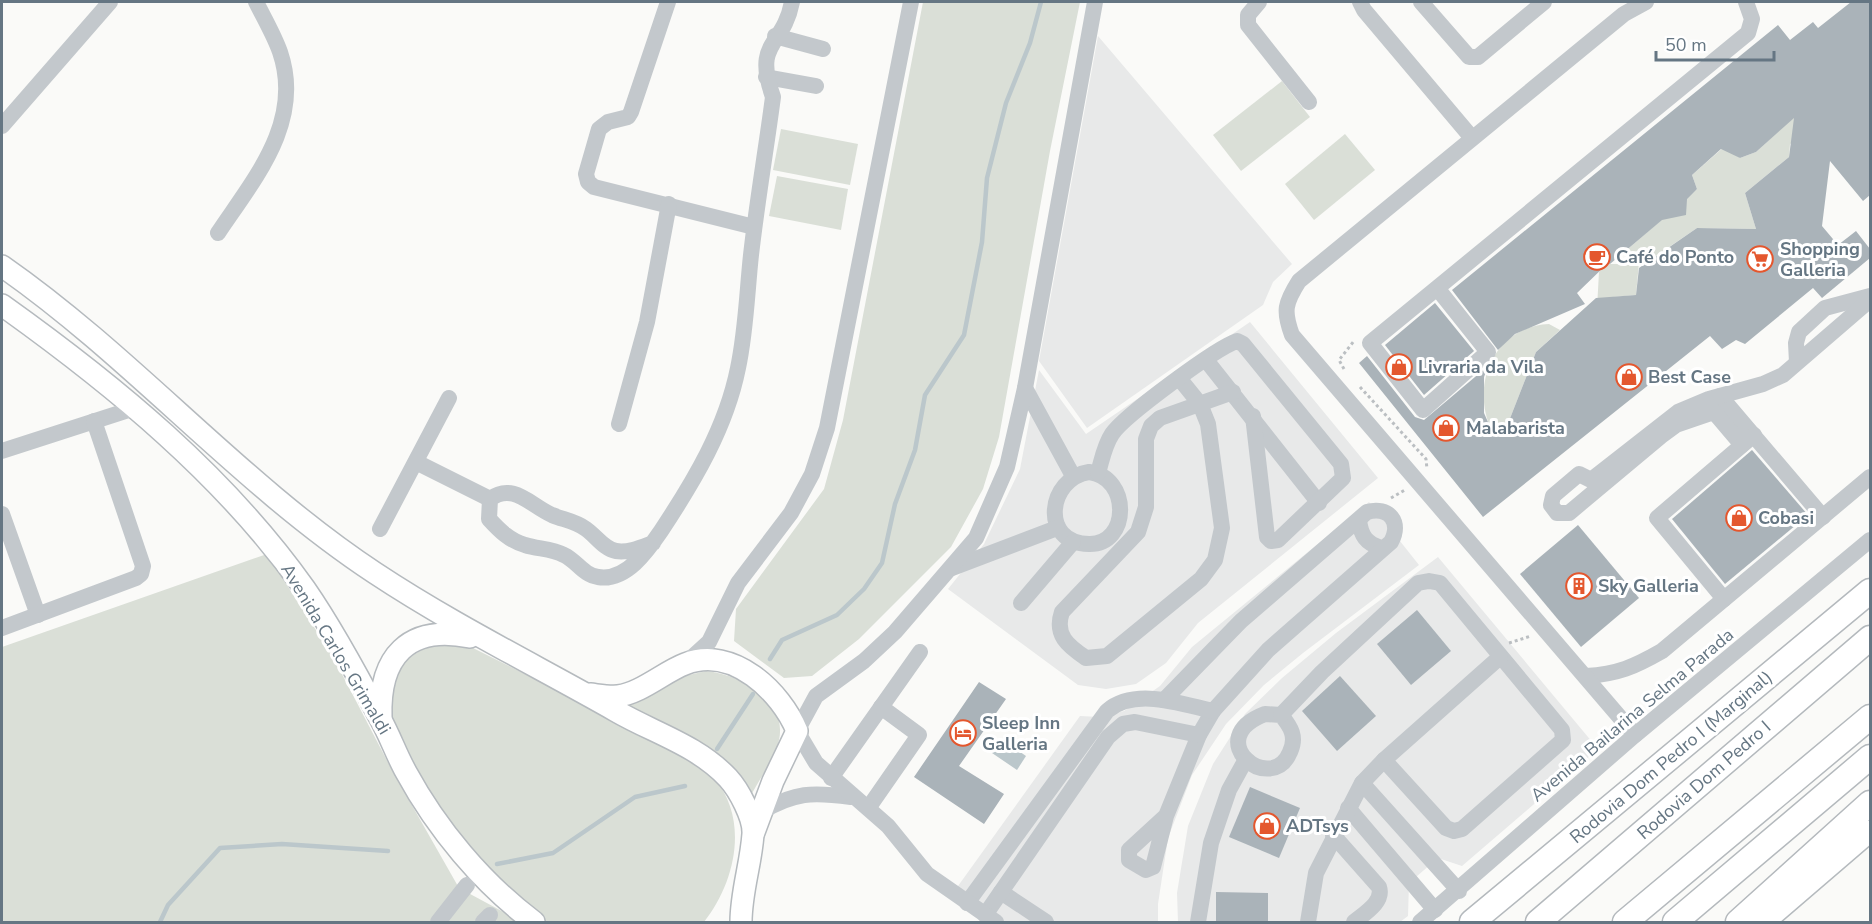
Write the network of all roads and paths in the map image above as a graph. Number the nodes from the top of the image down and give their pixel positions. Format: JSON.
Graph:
{"nodes":[{"id":1,"x":110,"y":2,"type":"edge"},
{"id":2,"x":256,"y":2,"type":"edge"},
{"id":3,"x":668,"y":2,"type":"edge"},
{"id":4,"x":792,"y":2,"type":"edge"},
{"id":5,"x":911,"y":2,"type":"edge"},
{"id":6,"x":1095,"y":2,"type":"edge"},
{"id":7,"x":1259,"y":2,"type":"edge"},
{"id":8,"x":1360,"y":2,"type":"edge"},
{"id":9,"x":1421,"y":2,"type":"edge"},
{"id":10,"x":1544,"y":2,"type":"edge"},
{"id":11,"x":1646,"y":2,"type":"edge"},
{"id":12,"x":1746,"y":2,"type":"edge"},
{"id":13,"x":775,"y":36,"type":"junction"},
{"id":14,"x":823,"y":49,"type":"dead end"},
{"id":15,"x":766,"y":77,"type":"junction"},
{"id":16,"x":816,"y":86,"type":"dead end"},
{"id":17,"x":1310,"y":102,"type":"dead end"},
{"id":18,"x":3,"y":117,"type":"edge"},
{"id":19,"x":1472,"y":138,"type":"junction"},
{"id":20,"x":669,"y":204,"type":"junction"},
{"id":21,"x":754,"y":227,"type":"junction"},
{"id":22,"x":218,"y":233,"type":"dead end"},
{"id":23,"x":2,"y":266,"type":"edge"},
{"id":24,"x":1437,"y":288,"type":"junction"},
{"id":25,"x":1870,"y":298,"type":"edge"},
{"id":26,"x":2,"y":305,"type":"edge"},
{"id":27,"x":1366,"y":338,"type":"junction"},
{"id":28,"x":1206,"y":360,"type":"junction"},
{"id":29,"x":1797,"y":362,"type":"junction"},
{"id":30,"x":1347,"y":374,"type":"dead end"},
{"id":31,"x":1179,"y":378,"type":"junction"},
{"id":32,"x":1355,"y":382,"type":"dead end"},
{"id":33,"x":1025,"y":388,"type":"junction"},
{"id":34,"x":1233,"y":392,"type":"junction"},
{"id":35,"x":1720,"y":396,"type":"junction"},
{"id":36,"x":449,"y":398,"type":"dead end"},
{"id":37,"x":1200,"y":404,"type":"junction"},
{"id":38,"x":135,"y":408,"type":"junction"},
{"id":39,"x":1252,"y":416,"type":"junction"},
{"id":40,"x":94,"y":421,"type":"junction"},
{"id":41,"x":619,"y":424,"type":"dead end"},
{"id":42,"x":1748,"y":440,"type":"junction"},
{"id":43,"x":2,"y":451,"type":"edge"},
{"id":44,"x":416,"y":462,"type":"junction"},
{"id":45,"x":1428,"y":472,"type":"dead end"},
{"id":46,"x":1098,"y":473,"type":"junction"},
{"id":47,"x":1073,"y":476,"type":"junction"},
{"id":48,"x":1870,"y":477,"type":"edge"},
{"id":49,"x":490,"y":499,"type":"junction"},
{"id":50,"x":1319,"y":503,"type":"junction"},
{"id":51,"x":2,"y":514,"type":"edge"},
{"id":52,"x":1823,"y":517,"type":"junction"},
{"id":53,"x":1359,"y":520,"type":"junction"},
{"id":54,"x":1057,"y":528,"type":"junction"},
{"id":55,"x":380,"y":529,"type":"dead end"},
{"id":56,"x":1870,"y":540,"type":"edge"},
{"id":57,"x":1073,"y":542,"type":"junction"},
{"id":58,"x":653,"y":543,"type":"junction"},
{"id":59,"x":1381,"y":548,"type":"junction"},
{"id":60,"x":951,"y":568,"type":"junction"},
{"id":61,"x":1870,"y":591,"type":"edge"},
{"id":62,"x":1724,"y":599,"type":"junction"},
{"id":63,"x":1021,"y":603,"type":"dead end"},
{"id":64,"x":38,"y":615,"type":"junction"},
{"id":65,"x":2,"y":628,"type":"edge"},
{"id":66,"x":1547,"y":632,"type":"junction"},
{"id":67,"x":1870,"y":638,"type":"edge"},
{"id":68,"x":482,"y":639,"type":"junction"},
{"id":69,"x":920,"y":652,"type":"dead end"},
{"id":70,"x":1497,"y":652,"type":"junction"},
{"id":71,"x":686,"y":663,"type":"junction"},
{"id":72,"x":1586,"y":676,"type":"junction"},
{"id":73,"x":590,"y":694,"type":"junction"},
{"id":74,"x":1164,"y":700,"type":"junction"},
{"id":75,"x":881,"y":707,"type":"junction"},
{"id":76,"x":1214,"y":711,"type":"junction"},
{"id":77,"x":1281,"y":715,"type":"junction"},
{"id":78,"x":1870,"y":717,"type":"edge"},
{"id":79,"x":381,"y":719,"type":"junction"},
{"id":80,"x":797,"y":731,"type":"junction"},
{"id":81,"x":1199,"y":735,"type":"junction"},
{"id":82,"x":1635,"y":735,"type":"junction"},
{"id":83,"x":1870,"y":757,"type":"edge"},
{"id":84,"x":1384,"y":760,"type":"junction"},
{"id":85,"x":1245,"y":761,"type":"junction"},
{"id":86,"x":831,"y":778,"type":"junction"},
{"id":87,"x":1362,"y":783,"type":"junction"},
{"id":88,"x":851,"y":797,"type":"junction"},
{"id":89,"x":1870,"y":802,"type":"edge"},
{"id":90,"x":869,"y":807,"type":"junction"},
{"id":91,"x":1348,"y":808,"type":"junction"},
{"id":92,"x":1166,"y":816,"type":"dead end"},
{"id":93,"x":757,"y":822,"type":"junction"},
{"id":94,"x":1870,"y":831,"type":"edge"},
{"id":95,"x":1333,"y":835,"type":"junction"},
{"id":96,"x":467,"y":885,"type":"dead end"},
{"id":97,"x":1459,"y":891,"type":"junction"},
{"id":98,"x":1001,"y":892,"type":"junction"},
{"id":99,"x":741,"y":899,"type":"junction"},
{"id":100,"x":967,"y":903,"type":"junction"},
{"id":101,"x":1435,"y":910,"type":"junction"},
{"id":102,"x":991,"y":919,"type":"edge"},
{"id":103,"x":438,"y":922,"type":"edge"},
{"id":104,"x":534,"y":922,"type":"edge"},
{"id":105,"x":729,"y":922,"type":"edge"},
{"id":106,"x":741,"y":922,"type":"edge"},
{"id":107,"x":1046,"y":922,"type":"edge"},
{"id":108,"x":1198,"y":922,"type":"edge"},
{"id":109,"x":1308,"y":922,"type":"edge"},
{"id":110,"x":1354,"y":922,"type":"edge"},
{"id":111,"x":1420,"y":922,"type":"edge"},
{"id":112,"x":1472,"y":922,"type":"edge"},
{"id":113,"x":1538,"y":922,"type":"edge"},
{"id":114,"x":1625,"y":922,"type":"edge"},
{"id":115,"x":1675,"y":922,"type":"edge"},
{"id":116,"x":1738,"y":922,"type":"edge"},
{"id":117,"x":1764,"y":922,"type":"edge"}],
"edges":[{"from":1,"to":18,"type":"street"},
{"from":2,"to":22,"type":"street"},
{"from":3,"to":20,"type":"street"},
{"from":4,"to":13,"type":"street"},
{"from":5,"to":71,"type":"street"},
{"from":6,"to":33,"type":"street"},
{"from":7,"to":17,"type":"street"},
{"from":8,"to":19,"type":"street"},
{"from":9,"to":10,"type":"street"},
{"from":11,"to":19,"type":"street"},
{"from":12,"to":24,"type":"street"},
{"from":13,"to":14,"type":"street"},
{"from":13,"to":15,"type":"street"},
{"from":15,"to":16,"type":"street"},
{"from":15,"to":21,"type":"street"},
{"from":19,"to":66,"type":"street"},
{"from":20,"to":21,"type":"street"},
{"from":20,"to":41,"type":"street"},
{"from":21,"to":58,"type":"street"},
{"from":23,"to":68,"type":"main road"},
{"from":24,"to":27,"type":"street"},
{"from":24,"to":27,"type":"street"},
{"from":25,"to":29,"type":"street"},
{"from":25,"to":29,"type":"street"},
{"from":26,"to":38,"type":"main road","name":"Avenida Carlos Grimaldi"},
{"from":27,"to":30,"type":"path"},
{"from":28,"to":31,"type":"street"},
{"from":28,"to":34,"type":"street"},
{"from":28,"to":50,"type":"street"},
{"from":29,"to":35,"type":"street"},
{"from":31,"to":37,"type":"street"},
{"from":31,"to":46,"type":"street"},
{"from":32,"to":45,"type":"path"},
{"from":33,"to":47,"type":"street"},
{"from":33,"to":60,"type":"street"},
{"from":34,"to":37,"type":"street"},
{"from":34,"to":39,"type":"street"},
{"from":35,"to":42,"type":"street"},
{"from":35,"to":42,"type":"street"},
{"from":36,"to":44,"type":"street"},
{"from":37,"to":37,"type":"street"},
{"from":38,"to":40,"type":"street"},
{"from":38,"to":79,"type":"main road","name":"Avenida Carlos Grimaldi"},
{"from":39,"to":50,"type":"street"},
{"from":39,"to":50,"type":"street"},
{"from":40,"to":43,"type":"street"},
{"from":40,"to":64,"type":"street"},
{"from":42,"to":52,"type":"street"},
{"from":42,"to":62,"type":"street"},
{"from":44,"to":49,"type":"street"},
{"from":44,"to":55,"type":"street"},
{"from":46,"to":47,"type":"street"},
{"from":46,"to":57,"type":"street"},
{"from":47,"to":54,"type":"street"},
{"from":48,"to":52,"type":"street"},
{"from":49,"to":58,"type":"street"},
{"from":49,"to":58,"type":"street"},
{"from":51,"to":64,"type":"street"},
{"from":52,"to":62,"type":"street"},
{"from":53,"to":59,"type":"street"},
{"from":53,"to":59,"type":"street"},
{"from":53,"to":74,"type":"street"},
{"from":54,"to":57,"type":"street"},
{"from":54,"to":60,"type":"street"},
{"from":56,"to":82,"type":"street","name":"Avenida Bailarina Selma Parada"},
{"from":57,"to":63,"type":"street"},
{"from":59,"to":76,"type":"street"},
{"from":60,"to":80,"type":"street"},
{"from":61,"to":112,"type":"highway","name":"Rodovia Dom Pedro I (Marginal)"},
{"from":62,"to":72,"type":"street"},
{"from":64,"to":65,"type":"street"},
{"from":66,"to":70,"type":"path"},
{"from":66,"to":72,"type":"street"},
{"from":67,"to":113,"type":"highway","name":"Rodovia Dom Pedro I"},
{"from":68,"to":73,"type":"main road"},
{"from":68,"to":79,"type":"main road"},
{"from":69,"to":75,"type":"street"},
{"from":70,"to":77,"type":"street"},
{"from":70,"to":84,"type":"street"},
{"from":70,"to":84,"type":"street"},
{"from":71,"to":73,"type":"main road"},
{"from":71,"to":80,"type":"main road"},
{"from":72,"to":82,"type":"street"},
{"from":73,"to":93,"type":"main road"},
{"from":74,"to":76,"type":"street"},
{"from":74,"to":100,"type":"street"},
{"from":75,"to":86,"type":"street"},
{"from":75,"to":90,"type":"street"},
{"from":76,"to":81,"type":"street"},
{"from":77,"to":85,"type":"street"},
{"from":77,"to":85,"type":"street"},
{"from":78,"to":114,"type":"highway"},
{"from":79,"to":104,"type":"main road","name":"Avenida Carlos Grimaldi"},
{"from":80,"to":86,"type":"street"},
{"from":80,"to":93,"type":"main road"},
{"from":81,"to":92,"type":"street"},
{"from":81,"to":98,"type":"street"},
{"from":82,"to":97,"type":"street","name":"Avenida Bailarina Selma Parada"},
{"from":83,"to":115,"type":"highway"},
{"from":84,"to":87,"type":"street"},
{"from":85,"to":108,"type":"street"},
{"from":86,"to":88,"type":"street"},
{"from":87,"to":91,"type":"street"},
{"from":87,"to":97,"type":"street"},
{"from":88,"to":90,"type":"street"},
{"from":88,"to":93,"type":"street"},
{"from":89,"to":116,"type":"highway"},
{"from":90,"to":100,"type":"street"},
{"from":91,"to":95,"type":"street"},
{"from":91,"to":101,"type":"street"},
{"from":93,"to":99,"type":"main road"},
{"from":94,"to":117,"type":"main road"},
{"from":95,"to":109,"type":"street"},
{"from":95,"to":110,"type":"street"},
{"from":96,"to":103,"type":"street"},
{"from":97,"to":101,"type":"street","name":"Avenida Bailarina Selma Parada"},
{"from":98,"to":102,"type":"street"},
{"from":98,"to":107,"type":"street"},
{"from":99,"to":105,"type":"main road"},
{"from":99,"to":106,"type":"main road"},
{"from":100,"to":102,"type":"street"},
{"from":101,"to":111,"type":"street","name":"Avenida Bailarina Selma Parada"}]}
